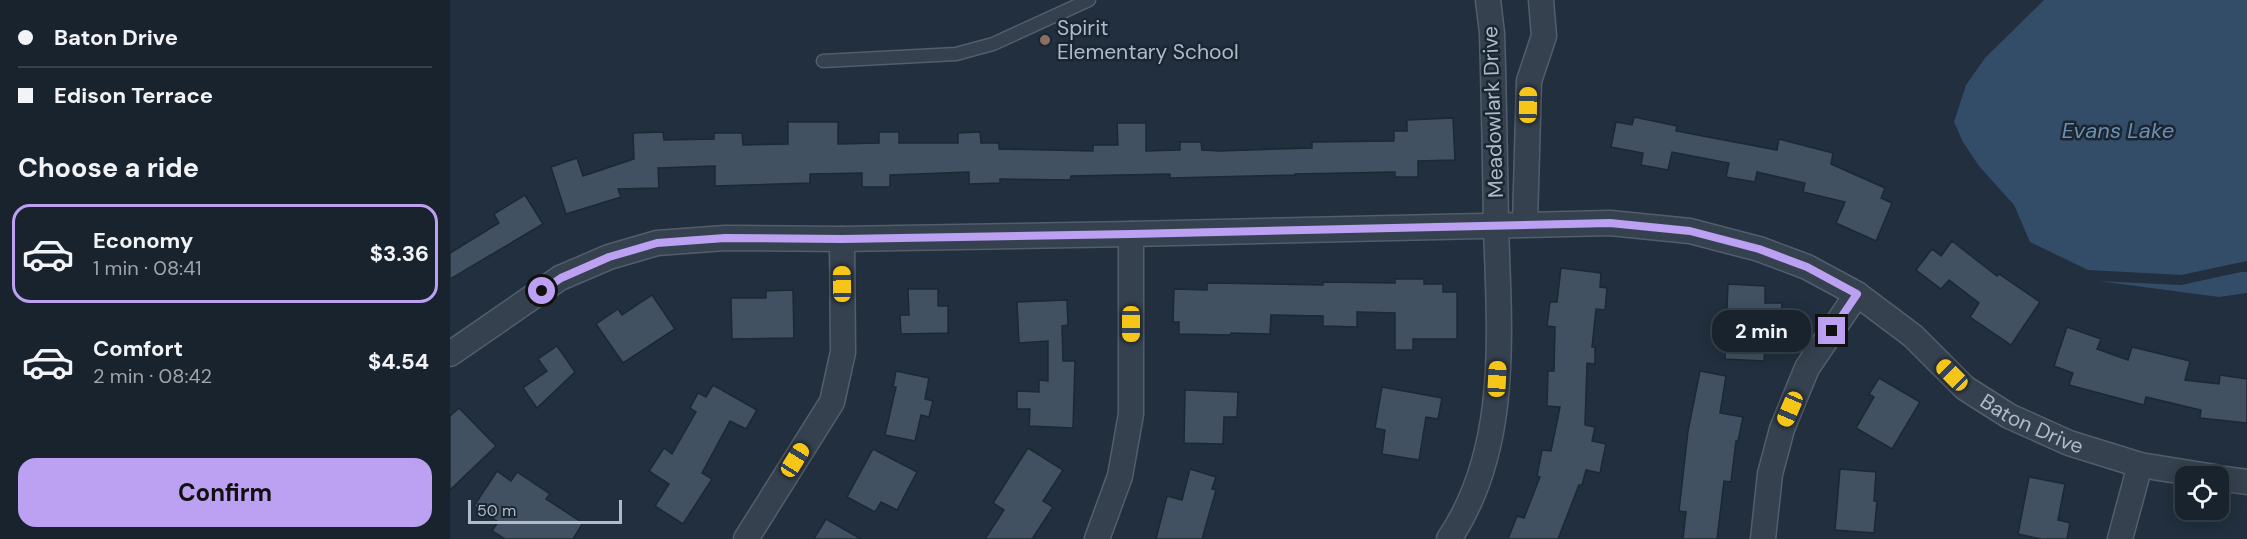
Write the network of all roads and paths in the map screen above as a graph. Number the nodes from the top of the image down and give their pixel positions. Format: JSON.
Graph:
{"nodes":[{"id":1,"x":1089,"y":0,"type":"edge"},
{"id":2,"x":1488,"y":0,"type":"edge"},
{"id":3,"x":1541,"y":0,"type":"edge"},
{"id":4,"x":823,"y":61,"type":"dead end"},
{"id":5,"x":1525,"y":223,"type":"junction"},
{"id":6,"x":1496,"y":225,"type":"junction"},
{"id":7,"x":1131,"y":234,"type":"junction"},
{"id":8,"x":842,"y":239,"type":"junction"},
{"id":9,"x":1857,"y":294,"type":"junction"},
{"id":10,"x":450,"y":354,"type":"edge"},
{"id":11,"x":2140,"y":465,"type":"junction"},
{"id":12,"x":2175,"y":470,"type":"edge"},
{"id":13,"x":2229,"y":479,"type":"edge"},
{"id":14,"x":2247,"y":482,"type":"edge"},
{"id":15,"x":746,"y":539,"type":"edge"},
{"id":16,"x":1097,"y":539,"type":"edge"},
{"id":17,"x":1449,"y":539,"type":"edge"},
{"id":18,"x":1763,"y":539,"type":"edge"},
{"id":19,"x":2120,"y":539,"type":"edge"}],
"edges":[{"from":1,"to":4,"type":"lane"},
{"from":2,"to":6,"type":"street","name":"Meadowlark Drive"},
{"from":3,"to":5,"type":"street","name":"Meadowlark Drive"},
{"from":5,"to":6,"type":"street","name":"Baton Drive"},
{"from":5,"to":9,"type":"street","name":"Baton Drive"},
{"from":6,"to":7,"type":"street","name":"Baton Drive"},
{"from":6,"to":17,"type":"street","name":"Meadowlark Drive"},
{"from":7,"to":8,"type":"street","name":"Baton Drive"},
{"from":7,"to":16,"type":"street"},
{"from":8,"to":10,"type":"street","name":"Baton Drive"},
{"from":8,"to":15,"type":"street"},
{"from":9,"to":11,"type":"street","name":"Baton Drive"},
{"from":9,"to":18,"type":"street"},
{"from":11,"to":12,"type":"street","name":"Baton Drive"},
{"from":11,"to":19,"type":"street"},
{"from":13,"to":14,"type":"street","name":"Baton Drive"}]}
